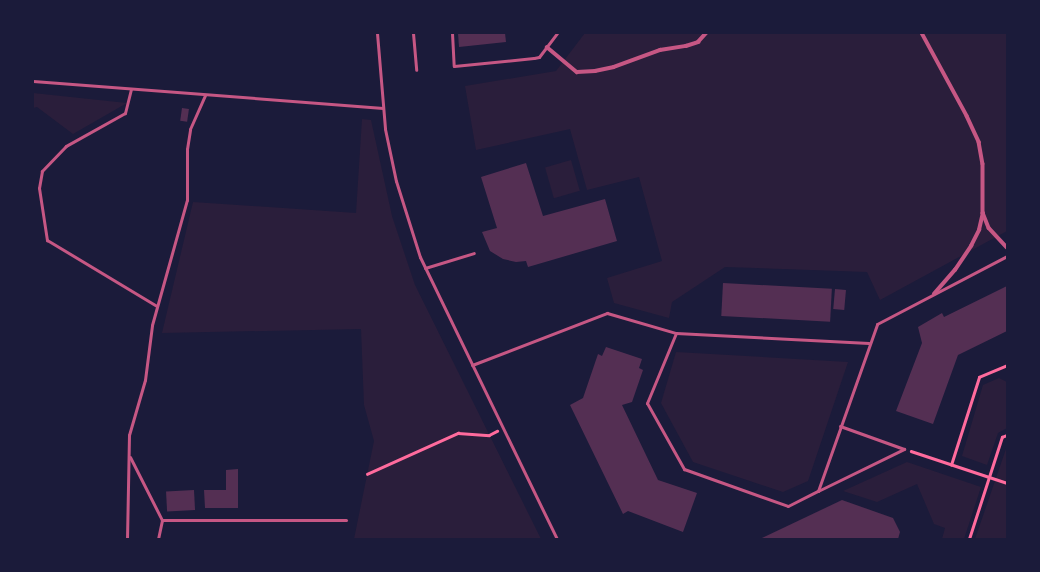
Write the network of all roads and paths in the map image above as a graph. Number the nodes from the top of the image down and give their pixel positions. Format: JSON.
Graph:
{"nodes":[{"id":1,"x":377,"y":33,"type":"edge"},
{"id":2,"x":413,"y":33,"type":"edge"},
{"id":3,"x":452,"y":33,"type":"edge"},
{"id":4,"x":557,"y":33,"type":"edge"},
{"id":5,"x":706,"y":33,"type":"edge"},
{"id":6,"x":922,"y":33,"type":"edge"},
{"id":7,"x":547,"y":47,"type":"junction"},
{"id":8,"x":416,"y":70,"type":"dead end"},
{"id":9,"x":33,"y":81,"type":"edge"},
{"id":10,"x":131,"y":89,"type":"junction"},
{"id":11,"x":204,"y":95,"type":"junction"},
{"id":12,"x":383,"y":108,"type":"junction"},
{"id":13,"x":983,"y":213,"type":"junction"},
{"id":14,"x":1007,"y":247,"type":"edge"},
{"id":15,"x":474,"y":253,"type":"dead end"},
{"id":16,"x":1007,"y":256,"type":"edge"},
{"id":17,"x":425,"y":268,"type":"junction"},
{"id":18,"x":934,"y":294,"type":"junction"},
{"id":19,"x":157,"y":306,"type":"junction"},
{"id":20,"x":676,"y":333,"type":"junction"},
{"id":21,"x":869,"y":343,"type":"junction"},
{"id":22,"x":1007,"y":365,"type":"edge"},
{"id":23,"x":472,"y":366,"type":"junction"},
{"id":24,"x":840,"y":426,"type":"junction"},
{"id":25,"x":502,"y":429,"type":"junction"},
{"id":26,"x":1007,"y":435,"type":"edge"},
{"id":27,"x":904,"y":449,"type":"junction"},
{"id":28,"x":129,"y":456,"type":"junction"},
{"id":29,"x":951,"y":465,"type":"junction"},
{"id":30,"x":367,"y":474,"type":"dead end"},
{"id":31,"x":990,"y":478,"type":"junction"},
{"id":32,"x":1007,"y":483,"type":"edge"},
{"id":33,"x":818,"y":491,"type":"junction"},
{"id":34,"x":162,"y":520,"type":"junction"},
{"id":35,"x":346,"y":520,"type":"dead end"},
{"id":36,"x":127,"y":539,"type":"edge"},
{"id":37,"x":158,"y":539,"type":"edge"},
{"id":38,"x":557,"y":539,"type":"edge"},
{"id":39,"x":968,"y":539,"type":"edge"}],
"edges":[{"from":1,"to":12,"type":"lane"},
{"from":2,"to":8,"type":"lane"},
{"from":3,"to":7,"type":"lane"},
{"from":4,"to":7,"type":"lane"},
{"from":5,"to":7,"type":"street"},
{"from":6,"to":13,"type":"street"},
{"from":9,"to":10,"type":"lane"},
{"from":10,"to":11,"type":"lane"},
{"from":10,"to":19,"type":"lane"},
{"from":11,"to":12,"type":"lane"},
{"from":11,"to":19,"type":"lane"},
{"from":12,"to":17,"type":"lane"},
{"from":13,"to":14,"type":"street"},
{"from":13,"to":18,"type":"street"},
{"from":15,"to":17,"type":"lane"},
{"from":16,"to":18,"type":"lane"},
{"from":17,"to":23,"type":"lane"},
{"from":18,"to":21,"type":"lane"},
{"from":19,"to":28,"type":"lane"},
{"from":20,"to":21,"type":"lane"},
{"from":20,"to":23,"type":"lane"},
{"from":20,"to":33,"type":"lane"},
{"from":21,"to":24,"type":"lane"},
{"from":22,"to":29,"type":"path"},
{"from":23,"to":25,"type":"lane"},
{"from":24,"to":27,"type":"lane"},
{"from":24,"to":33,"type":"lane"},
{"from":25,"to":30,"type":"path"},
{"from":25,"to":38,"type":"lane"},
{"from":26,"to":31,"type":"path"},
{"from":27,"to":29,"type":"path"},
{"from":27,"to":33,"type":"lane"},
{"from":28,"to":34,"type":"lane"},
{"from":28,"to":36,"type":"lane"},
{"from":29,"to":31,"type":"path"},
{"from":31,"to":32,"type":"path"},
{"from":31,"to":39,"type":"path"},
{"from":34,"to":35,"type":"lane"},
{"from":34,"to":37,"type":"lane"}]}
